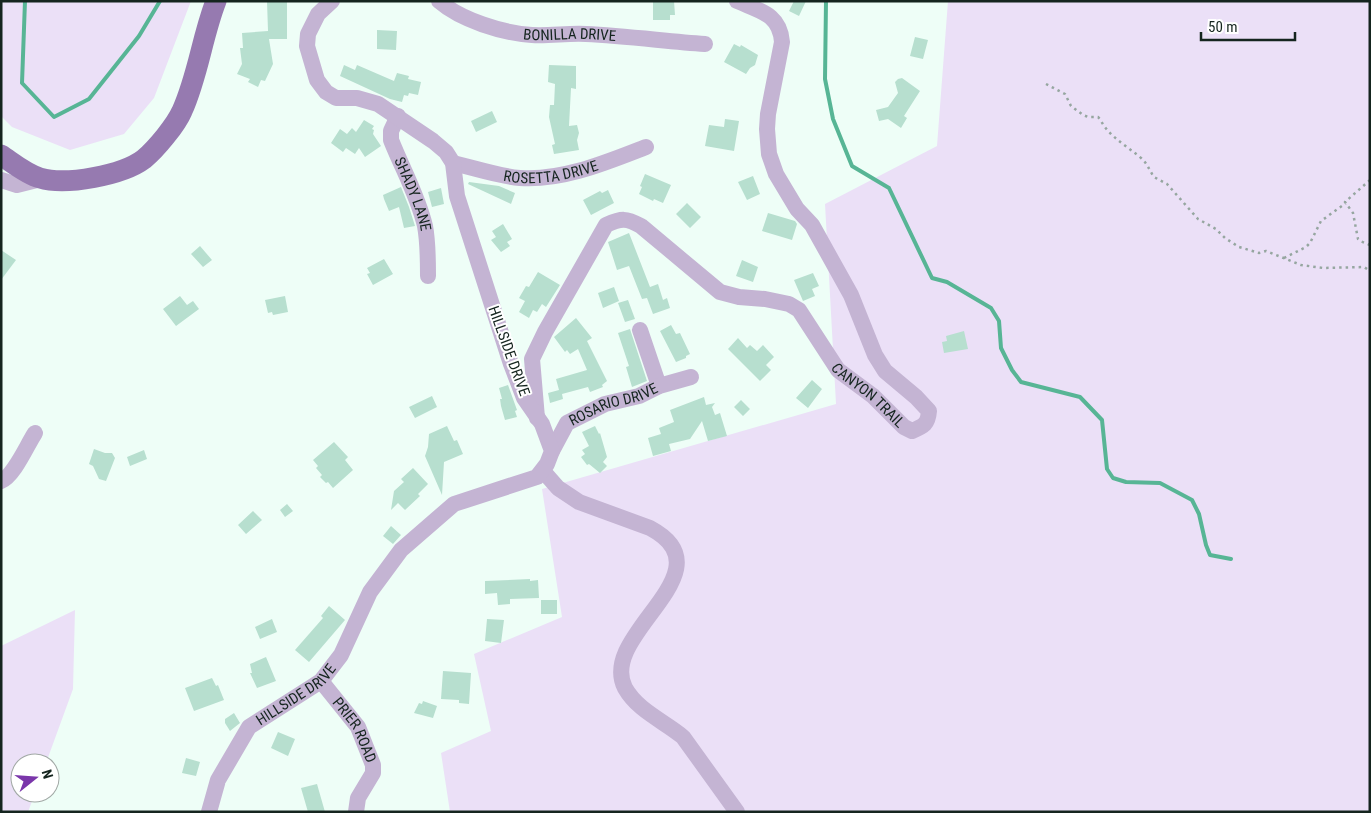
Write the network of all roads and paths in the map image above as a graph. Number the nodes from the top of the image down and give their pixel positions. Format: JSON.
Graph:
{"nodes":[{"id":1,"x":216,"y":1,"type":"edge"},
{"id":2,"x":332,"y":1,"type":"edge"},
{"id":3,"x":439,"y":1,"type":"edge"},
{"id":4,"x":737,"y":1,"type":"edge"},
{"id":5,"x":705,"y":44,"type":"dead end"},
{"id":6,"x":1046,"y":84,"type":"dead end"},
{"id":7,"x":398,"y":116,"type":"junction"},
{"id":8,"x":646,"y":147,"type":"dead end"},
{"id":9,"x":1,"y":155,"type":"edge"},
{"id":10,"x":453,"y":163,"type":"junction"},
{"id":11,"x":41,"y":179,"type":"junction"},
{"id":12,"x":1,"y":180,"type":"edge"},
{"id":13,"x":1370,"y":180,"type":"edge"},
{"id":14,"x":1346,"y":203,"type":"junction"},
{"id":15,"x":1370,"y":244,"type":"edge"},
{"id":16,"x":1284,"y":258,"type":"junction"},
{"id":17,"x":1370,"y":271,"type":"edge"},
{"id":18,"x":428,"y":276,"type":"dead end"},
{"id":19,"x":640,"y":330,"type":"dead end"},
{"id":20,"x":691,"y":377,"type":"dead end"},
{"id":21,"x":659,"y":386,"type":"junction"},
{"id":22,"x":537,"y":418,"type":"junction"},
{"id":23,"x":34,"y":433,"type":"dead end"},
{"id":24,"x":552,"y":451,"type":"junction"},
{"id":25,"x":543,"y":471,"type":"junction"},
{"id":26,"x":1,"y":481,"type":"edge"},
{"id":27,"x":321,"y":680,"type":"junction"},
{"id":28,"x":209,"y":812,"type":"edge"},
{"id":29,"x":356,"y":812,"type":"edge"},
{"id":30,"x":738,"y":812,"type":"edge"}],
"edges":[{"from":1,"to":11,"type":"main road"},
{"from":2,"to":7,"type":"street"},
{"from":3,"to":5,"type":"street","name":"BONILLA DRIVE"},
{"from":4,"to":22,"type":"street","name":"CANYON TRAIL"},
{"from":6,"to":16,"type":"path"},
{"from":7,"to":10,"type":"street"},
{"from":7,"to":18,"type":"street","name":"SHADY LANE"},
{"from":8,"to":10,"type":"street","name":"ROSETTA DRIVE"},
{"from":9,"to":11,"type":"main road"},
{"from":10,"to":22,"type":"street","name":"HILLSIDE DRIVE"},
{"from":11,"to":12,"type":"street"},
{"from":13,"to":14,"type":"path"},
{"from":14,"to":15,"type":"path"},
{"from":14,"to":16,"type":"path"},
{"from":16,"to":17,"type":"path"},
{"from":19,"to":21,"type":"street"},
{"from":20,"to":21,"type":"street","name":"ROSARIO DRIVE"},
{"from":21,"to":24,"type":"street","name":"ROSARIO DRIVE"},
{"from":22,"to":24,"type":"street","name":"HILLSIDE DRIVE"},
{"from":23,"to":26,"type":"street"},
{"from":24,"to":25,"type":"street"},
{"from":25,"to":27,"type":"street","name":"HILLSIDE DRIVE"},
{"from":25,"to":30,"type":"street"},
{"from":27,"to":28,"type":"street","name":"HILLSIDE DRIVE"},
{"from":27,"to":29,"type":"street","name":"PRIER ROAD"}]}
